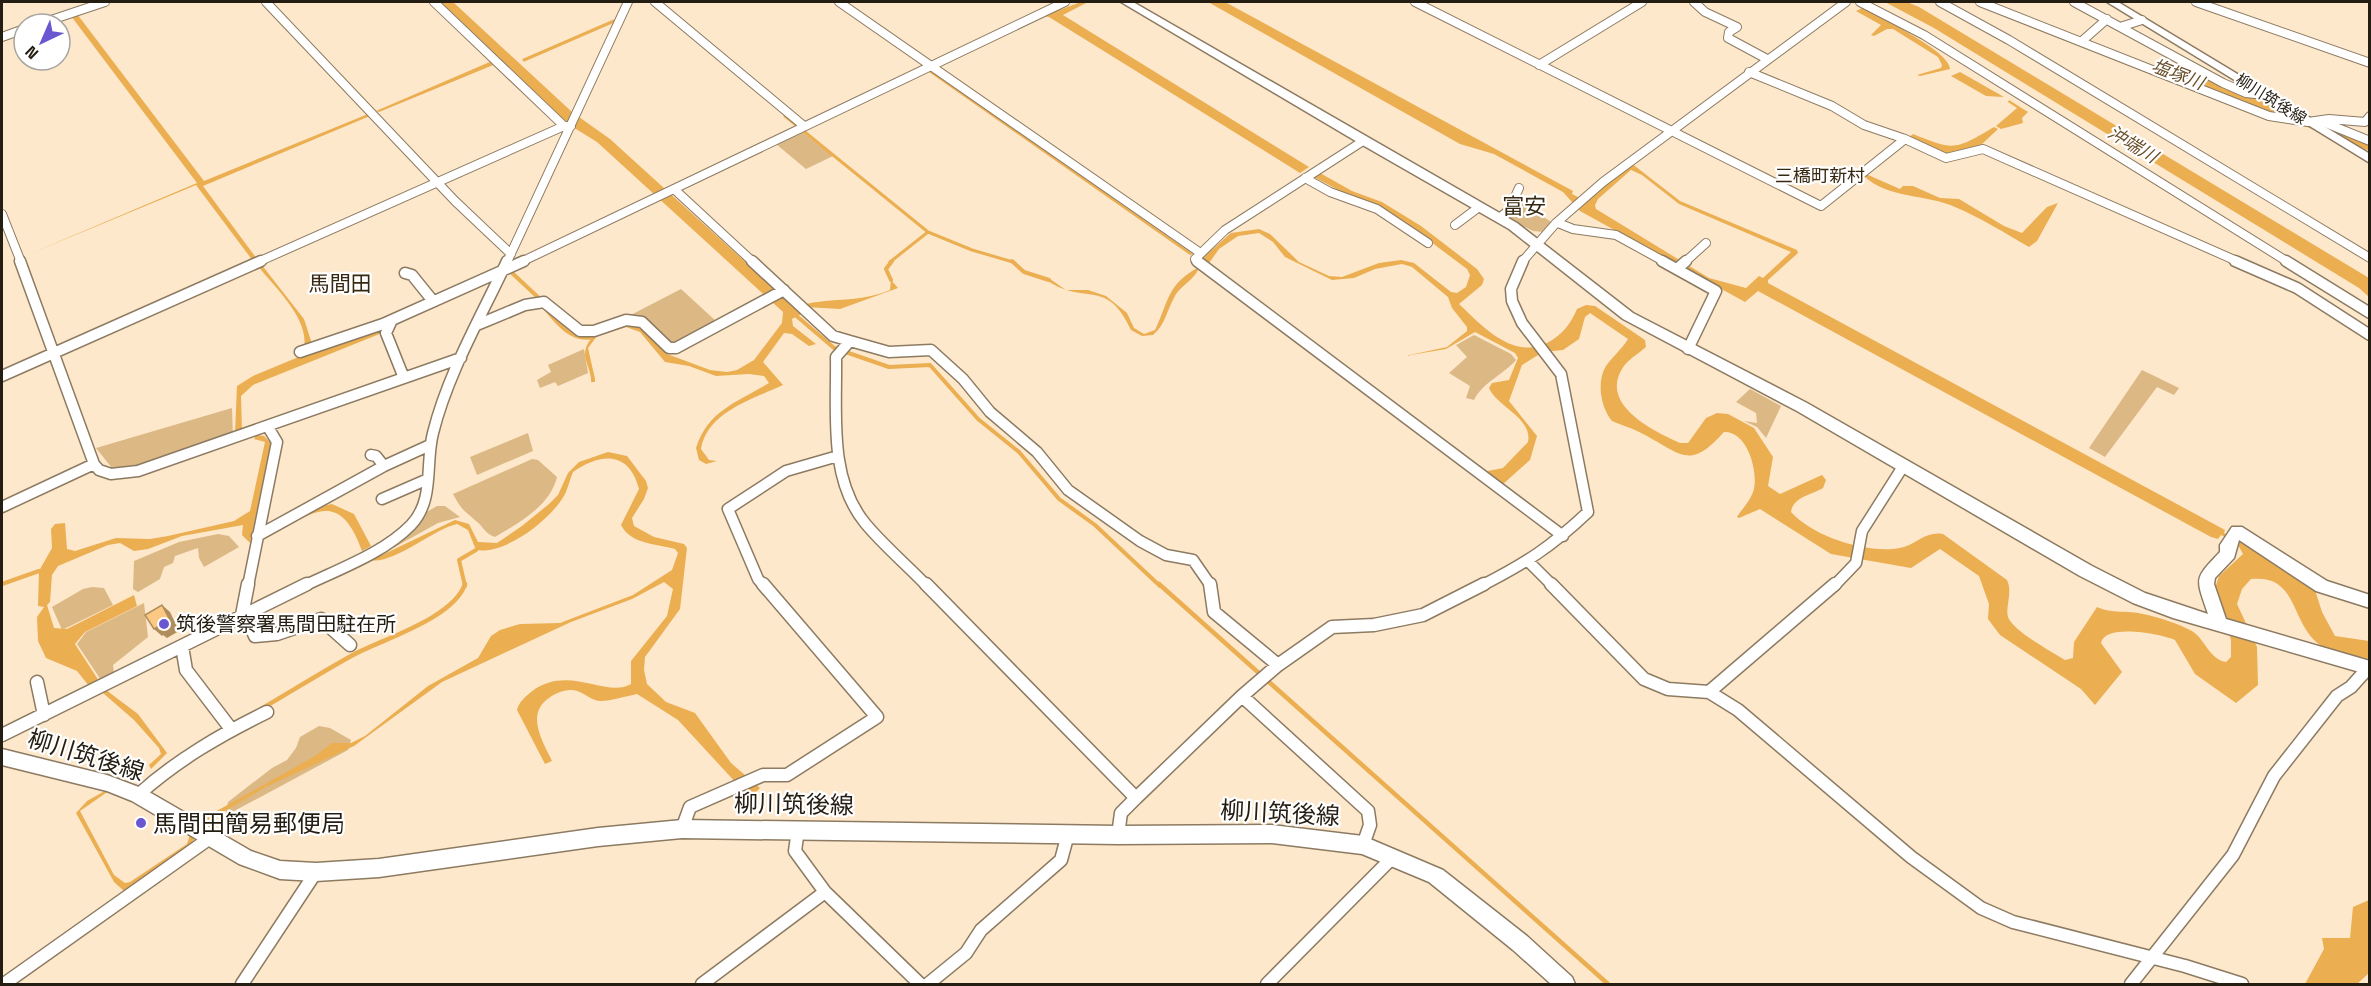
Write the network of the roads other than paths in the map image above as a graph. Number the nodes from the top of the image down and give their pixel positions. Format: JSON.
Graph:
{"nodes":[{"id":1,"x":105,"y":2,"type":"edge"},
{"id":2,"x":266,"y":2,"type":"edge"},
{"id":3,"x":434,"y":2,"type":"edge"},
{"id":4,"x":628,"y":2,"type":"edge"},
{"id":5,"x":655,"y":2,"type":"edge"},
{"id":6,"x":839,"y":2,"type":"edge"},
{"id":7,"x":1065,"y":2,"type":"edge"},
{"id":8,"x":1126,"y":2,"type":"edge"},
{"id":9,"x":1415,"y":2,"type":"edge"},
{"id":10,"x":1642,"y":2,"type":"edge"},
{"id":11,"x":1694,"y":2,"type":"edge"},
{"id":12,"x":1846,"y":2,"type":"edge"},
{"id":13,"x":1860,"y":2,"type":"edge"},
{"id":14,"x":1940,"y":2,"type":"edge"},
{"id":15,"x":1980,"y":2,"type":"edge"},
{"id":16,"x":2074,"y":2,"type":"edge"},
{"id":17,"x":2112,"y":2,"type":"edge"},
{"id":18,"x":2196,"y":2,"type":"edge"},
{"id":19,"x":72,"y":13,"type":"edge"},
{"id":20,"x":2107,"y":19,"type":"junction"},
{"id":21,"x":2142,"y":20,"type":"junction"},
{"id":22,"x":2120,"y":27,"type":"junction"},
{"id":23,"x":2082,"y":41,"type":"junction"},
{"id":24,"x":1767,"y":59,"type":"junction"},
{"id":25,"x":2370,"y":63,"type":"edge"},
{"id":26,"x":931,"y":65,"type":"junction"},
{"id":27,"x":1539,"y":65,"type":"junction"},
{"id":28,"x":1749,"y":72,"type":"junction"},
{"id":29,"x":2265,"y":95,"type":"junction"},
{"id":30,"x":2370,"y":116,"type":"edge"},
{"id":31,"x":2313,"y":121,"type":"junction"},
{"id":32,"x":569,"y":126,"type":"junction"},
{"id":33,"x":804,"y":126,"type":"junction"},
{"id":34,"x":1670,"y":131,"type":"junction"},
{"id":35,"x":1905,"y":139,"type":"junction"},
{"id":36,"x":1363,"y":141,"type":"junction"},
{"id":37,"x":2370,"y":141,"type":"edge"},
{"id":38,"x":2370,"y":159,"type":"edge"},
{"id":39,"x":1306,"y":177,"type":"junction"},
{"id":40,"x":439,"y":182,"type":"junction"},
{"id":41,"x":1519,"y":188,"type":"dead end"},
{"id":42,"x":674,"y":189,"type":"junction"},
{"id":43,"x":1479,"y":207,"type":"junction"},
{"id":44,"x":2,"y":214,"type":"edge"},
{"id":45,"x":1499,"y":218,"type":"junction"},
{"id":46,"x":1558,"y":223,"type":"junction"},
{"id":47,"x":1455,"y":225,"type":"dead end"},
{"id":48,"x":1428,"y":243,"type":"dead end"},
{"id":49,"x":1538,"y":243,"type":"junction"},
{"id":50,"x":1706,"y":243,"type":"dead end"},
{"id":51,"x":1199,"y":252,"type":"junction"},
{"id":52,"x":511,"y":254,"type":"junction"},
{"id":53,"x":2370,"y":258,"type":"edge"},
{"id":54,"x":504,"y":268,"type":"junction"},
{"id":55,"x":1677,"y":269,"type":"junction"},
{"id":56,"x":405,"y":273,"type":"dead end"},
{"id":57,"x":784,"y":290,"type":"junction"},
{"id":58,"x":433,"y":301,"type":"junction"},
{"id":59,"x":2370,"y":313,"type":"edge"},
{"id":60,"x":392,"y":320,"type":"junction"},
{"id":61,"x":477,"y":325,"type":"junction"},
{"id":62,"x":2370,"y":335,"type":"edge"},
{"id":63,"x":850,"y":341,"type":"junction"},
{"id":64,"x":1688,"y":349,"type":"junction"},
{"id":65,"x":55,"y":352,"type":"junction"},
{"id":66,"x":300,"y":352,"type":"dead end"},
{"id":67,"x":461,"y":358,"type":"junction"},
{"id":68,"x":2,"y":376,"type":"edge"},
{"id":69,"x":404,"y":378,"type":"junction"},
{"id":70,"x":268,"y":427,"type":"junction"},
{"id":71,"x":430,"y":445,"type":"junction"},
{"id":72,"x":371,"y":455,"type":"dead end"},
{"id":73,"x":838,"y":456,"type":"junction"},
{"id":74,"x":94,"y":464,"type":"junction"},
{"id":75,"x":1904,"y":465,"type":"junction"},
{"id":76,"x":384,"y":466,"type":"junction"},
{"id":77,"x":428,"y":479,"type":"junction"},
{"id":78,"x":382,"y":499,"type":"dead end"},
{"id":79,"x":2,"y":507,"type":"edge"},
{"id":80,"x":257,"y":536,"type":"junction"},
{"id":81,"x":1563,"y":536,"type":"junction"},
{"id":82,"x":1529,"y":562,"type":"junction"},
{"id":83,"x":2370,"y":602,"type":"edge"},
{"id":84,"x":244,"y":615,"type":"junction"},
{"id":85,"x":2222,"y":627,"type":"junction"},
{"id":86,"x":350,"y":645,"type":"dead end"},
{"id":87,"x":182,"y":646,"type":"junction"},
{"id":88,"x":1278,"y":665,"type":"junction"},
{"id":89,"x":2369,"y":668,"type":"edge"},
{"id":90,"x":38,"y":682,"type":"dead end"},
{"id":91,"x":1708,"y":692,"type":"junction"},
{"id":92,"x":1242,"y":696,"type":"junction"},
{"id":93,"x":267,"y":712,"type":"dead end"},
{"id":94,"x":44,"y":715,"type":"junction"},
{"id":95,"x":231,"y":729,"type":"junction"},
{"id":96,"x":2,"y":735,"type":"edge"},
{"id":97,"x":2,"y":757,"type":"edge"},
{"id":98,"x":138,"y":795,"type":"junction"},
{"id":99,"x":1136,"y":798,"type":"junction"},
{"id":100,"x":682,"y":829,"type":"junction"},
{"id":101,"x":798,"y":830,"type":"junction"},
{"id":102,"x":1068,"y":834,"type":"junction"},
{"id":103,"x":1118,"y":835,"type":"junction"},
{"id":104,"x":210,"y":838,"type":"junction"},
{"id":105,"x":1363,"y":845,"type":"junction"},
{"id":106,"x":1393,"y":857,"type":"junction"},
{"id":107,"x":316,"y":872,"type":"junction"},
{"id":108,"x":825,"y":892,"type":"junction"},
{"id":109,"x":2151,"y":958,"type":"junction"},
{"id":110,"x":4,"y":984,"type":"edge"},
{"id":111,"x":242,"y":984,"type":"edge"},
{"id":112,"x":702,"y":984,"type":"edge"},
{"id":113,"x":921,"y":984,"type":"edge"},
{"id":114,"x":928,"y":984,"type":"edge"},
{"id":115,"x":1267,"y":984,"type":"edge"},
{"id":116,"x":1565,"y":984,"type":"edge"},
{"id":117,"x":2131,"y":984,"type":"edge"},
{"id":118,"x":2242,"y":984,"type":"edge"}],
"edges":[{"from":1,"to":19,"type":"street"},
{"from":2,"to":40,"type":"street"},
{"from":3,"to":32,"type":"street"},
{"from":4,"to":32,"type":"street"},
{"from":5,"to":33,"type":"street"},
{"from":6,"to":26,"type":"street"},
{"from":7,"to":26,"type":"street"},
{"from":8,"to":36,"type":"street"},
{"from":9,"to":27,"type":"street"},
{"from":10,"to":27,"type":"street"},
{"from":11,"to":24,"type":"street"},
{"from":12,"to":24,"type":"street"},
{"from":13,"to":59,"type":"street"},
{"from":14,"to":53,"type":"street"},
{"from":15,"to":23,"type":"street"},
{"from":16,"to":20,"type":"street"},
{"from":17,"to":21,"type":"street","name":"柳川筑後線"},
{"from":18,"to":25,"type":"street"},
{"from":20,"to":22,"type":"street"},
{"from":20,"to":23,"type":"street"},
{"from":21,"to":22,"type":"street"},
{"from":21,"to":29,"type":"street","name":"柳川筑後線"},
{"from":22,"to":29,"type":"street"},
{"from":23,"to":31,"type":"street"},
{"from":24,"to":28,"type":"street"},
{"from":26,"to":33,"type":"street"},
{"from":26,"to":51,"type":"street"},
{"from":27,"to":34,"type":"street"},
{"from":28,"to":34,"type":"street"},
{"from":28,"to":35,"type":"street"},
{"from":29,"to":31,"type":"street","name":"柳川筑後線"},
{"from":30,"to":31,"type":"street"},
{"from":31,"to":37,"type":"street"},
{"from":31,"to":38,"type":"street","name":"柳川筑後線"},
{"from":32,"to":40,"type":"street"},
{"from":32,"to":52,"type":"street"},
{"from":33,"to":42,"type":"street"},
{"from":34,"to":35,"type":"street"},
{"from":34,"to":46,"type":"street"},
{"from":35,"to":62,"type":"street"},
{"from":36,"to":39,"type":"street"},
{"from":36,"to":43,"type":"street"},
{"from":39,"to":48,"type":"street"},
{"from":39,"to":51,"type":"street"},
{"from":40,"to":52,"type":"street"},
{"from":40,"to":65,"type":"street"},
{"from":41,"to":45,"type":"street"},
{"from":42,"to":54,"type":"street"},
{"from":42,"to":57,"type":"street"},
{"from":43,"to":45,"type":"street"},
{"from":43,"to":47,"type":"street"},
{"from":44,"to":65,"type":"street"},
{"from":45,"to":49,"type":"street"},
{"from":46,"to":49,"type":"street"},
{"from":46,"to":55,"type":"street"},
{"from":49,"to":64,"type":"street"},
{"from":49,"to":81,"type":"street"},
{"from":50,"to":55,"type":"street"},
{"from":51,"to":81,"type":"street"},
{"from":52,"to":54,"type":"street"},
{"from":54,"to":58,"type":"street"},
{"from":54,"to":61,"type":"street"},
{"from":55,"to":64,"type":"street"},
{"from":56,"to":58,"type":"street"},
{"from":57,"to":61,"type":"street"},
{"from":57,"to":63,"type":"street"},
{"from":58,"to":60,"type":"street"},
{"from":60,"to":66,"type":"street"},
{"from":60,"to":69,"type":"street"},
{"from":61,"to":67,"type":"street"},
{"from":63,"to":73,"type":"street"},
{"from":63,"to":88,"type":"street"},
{"from":64,"to":75,"type":"street"},
{"from":65,"to":68,"type":"street"},
{"from":65,"to":74,"type":"street"},
{"from":67,"to":69,"type":"street"},
{"from":67,"to":71,"type":"street"},
{"from":69,"to":70,"type":"street"},
{"from":70,"to":74,"type":"street"},
{"from":70,"to":80,"type":"street"},
{"from":71,"to":76,"type":"street"},
{"from":71,"to":77,"type":"street"},
{"from":72,"to":76,"type":"street"},
{"from":73,"to":99,"type":"street"},
{"from":73,"to":100,"type":"street"},
{"from":74,"to":79,"type":"street"},
{"from":75,"to":85,"type":"street"},
{"from":75,"to":91,"type":"street"},
{"from":76,"to":80,"type":"street"},
{"from":77,"to":78,"type":"street"},
{"from":77,"to":84,"type":"street"},
{"from":80,"to":84,"type":"street"},
{"from":81,"to":82,"type":"street"},
{"from":82,"to":88,"type":"street"},
{"from":82,"to":91,"type":"street"},
{"from":83,"to":85,"type":"street"},
{"from":84,"to":86,"type":"street"},
{"from":84,"to":87,"type":"street"},
{"from":85,"to":89,"type":"street"},
{"from":87,"to":94,"type":"street"},
{"from":87,"to":95,"type":"street"},
{"from":88,"to":92,"type":"street"},
{"from":89,"to":109,"type":"street"},
{"from":90,"to":94,"type":"street"},
{"from":91,"to":109,"type":"street"},
{"from":92,"to":99,"type":"street"},
{"from":92,"to":105,"type":"street"},
{"from":93,"to":95,"type":"street"},
{"from":94,"to":96,"type":"street"},
{"from":95,"to":98,"type":"street"},
{"from":97,"to":98,"type":"street","name":"柳川筑後線"},
{"from":98,"to":104,"type":"street","name":"柳川筑後線"},
{"from":99,"to":103,"type":"street"},
{"from":100,"to":101,"type":"street","name":"柳川筑後線"},
{"from":100,"to":107,"type":"street","name":"柳川筑後線"},
{"from":101,"to":102,"type":"street","name":"柳川筑後線"},
{"from":101,"to":108,"type":"street"},
{"from":102,"to":103,"type":"street","name":"柳川筑後線"},
{"from":102,"to":114,"type":"street"},
{"from":103,"to":105,"type":"street","name":"柳川筑後線"},
{"from":104,"to":107,"type":"street","name":"柳川筑後線"},
{"from":104,"to":110,"type":"street"},
{"from":105,"to":106,"type":"street","name":"柳川筑後線"},
{"from":106,"to":115,"type":"street"},
{"from":106,"to":116,"type":"street","name":"柳川筑後線"},
{"from":107,"to":111,"type":"street"},
{"from":108,"to":112,"type":"street"},
{"from":108,"to":113,"type":"street"},
{"from":109,"to":117,"type":"street"},
{"from":109,"to":118,"type":"street"}]}
